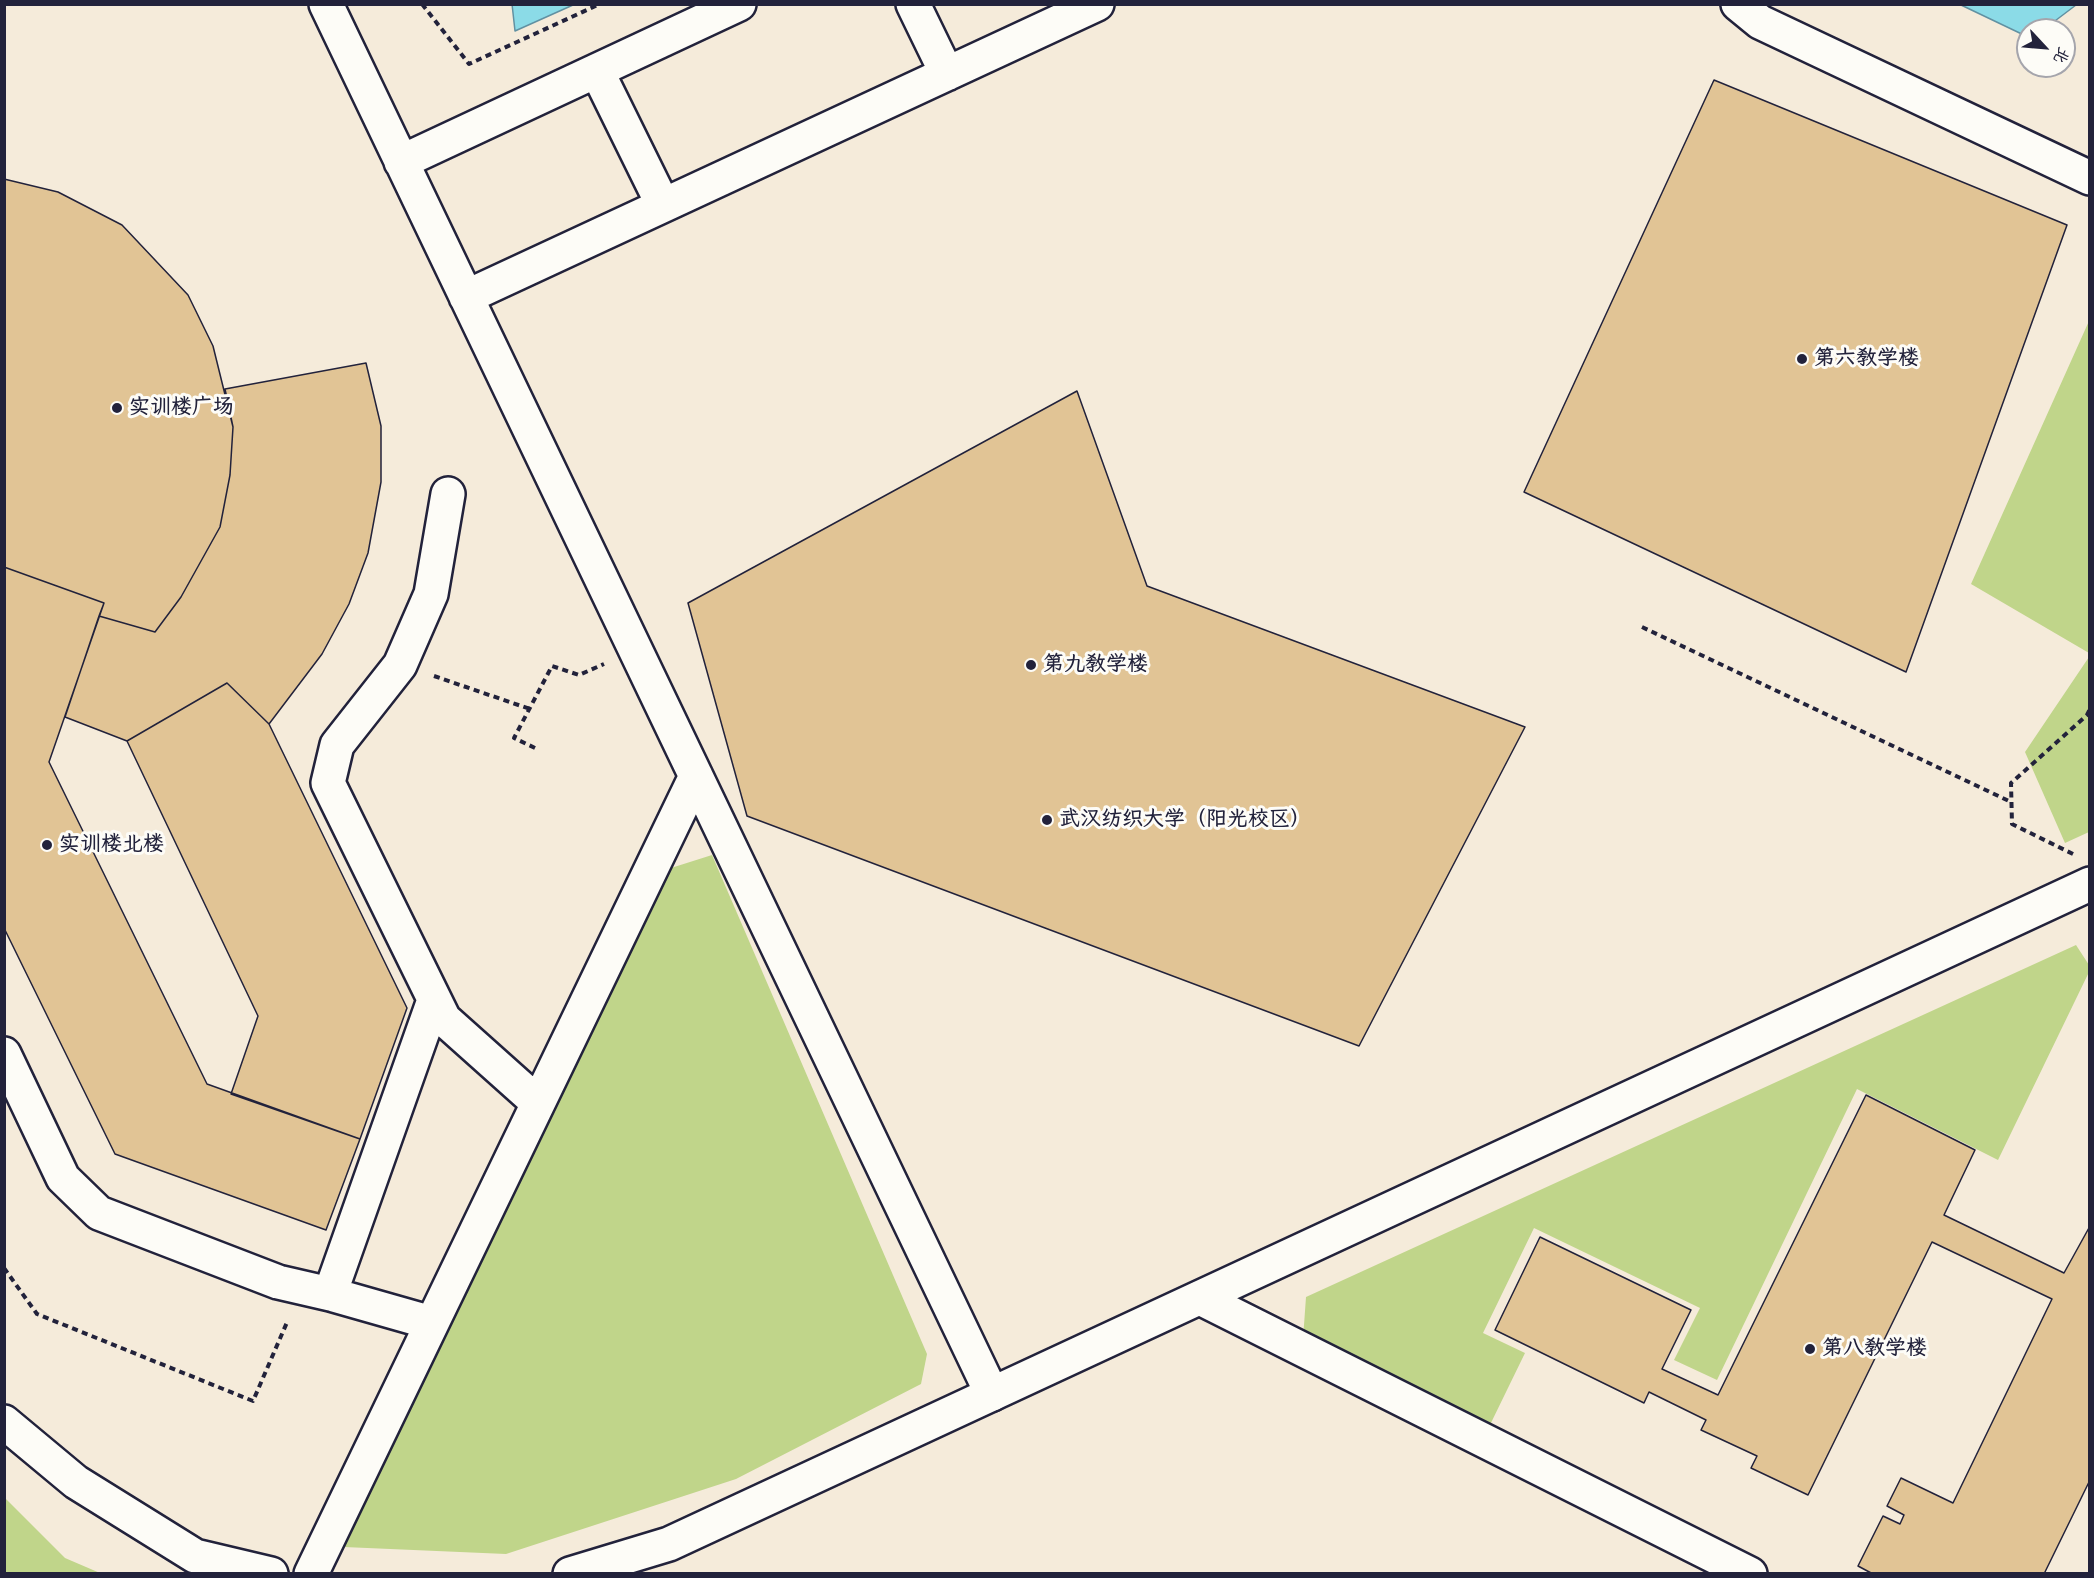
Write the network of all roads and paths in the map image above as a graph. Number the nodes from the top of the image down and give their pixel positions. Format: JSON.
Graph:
{"nodes":[{"id":1,"x":326,"y":4,"type":"edge"},
{"id":2,"x":422,"y":4,"type":"edge"},
{"id":3,"x":600,"y":4,"type":"edge"},
{"id":4,"x":739,"y":4,"type":"edge"},
{"id":5,"x":913,"y":4,"type":"edge"},
{"id":6,"x":1097,"y":4,"type":"edge"},
{"id":7,"x":1738,"y":4,"type":"edge"},
{"id":8,"x":597,"y":71,"type":"junction"},
{"id":9,"x":947,"y":74,"type":"junction"},
{"id":10,"x":401,"y":162,"type":"junction"},
{"id":11,"x":2090,"y":178,"type":"edge"},
{"id":12,"x":663,"y":205,"type":"junction"},
{"id":13,"x":466,"y":297,"type":"junction"},
{"id":14,"x":448,"y":494,"type":"dead end"},
{"id":15,"x":1642,"y":627,"type":"dead end"},
{"id":16,"x":635,"y":650,"type":"junction"},
{"id":17,"x":400,"y":665,"type":"junction"},
{"id":18,"x":530,"y":709,"type":"junction"},
{"id":19,"x":2090,"y":709,"type":"edge"},
{"id":20,"x":535,"y":748,"type":"dead end"},
{"id":21,"x":696,"y":776,"type":"junction"},
{"id":22,"x":2012,"y":802,"type":"junction"},
{"id":23,"x":2085,"y":871,"type":"edge"},
{"id":24,"x":434,"y":1000,"type":"junction"},
{"id":25,"x":4,"y":1054,"type":"edge"},
{"id":26,"x":538,"y":1103,"type":"junction"},
{"id":27,"x":4,"y":1268,"type":"edge"},
{"id":28,"x":316,"y":1291,"type":"junction"},
{"id":29,"x":1200,"y":1298,"type":"junction"},
{"id":30,"x":432,"y":1323,"type":"junction"},
{"id":31,"x":992,"y":1394,"type":"junction"},
{"id":32,"x":4,"y":1422,"type":"edge"},
{"id":33,"x":271,"y":1574,"type":"edge"},
{"id":34,"x":311,"y":1574,"type":"edge"},
{"id":35,"x":570,"y":1574,"type":"edge"},
{"id":36,"x":1750,"y":1574,"type":"edge"}],
"edges":[{"from":1,"to":10,"type":"street"},
{"from":2,"to":3,"type":"path"},
{"from":4,"to":8,"type":"street"},
{"from":5,"to":9,"type":"street"},
{"from":6,"to":9,"type":"street"},
{"from":7,"to":11,"type":"street"},
{"from":8,"to":10,"type":"street"},
{"from":8,"to":12,"type":"street"},
{"from":9,"to":12,"type":"street"},
{"from":10,"to":13,"type":"street"},
{"from":12,"to":13,"type":"street"},
{"from":13,"to":16,"type":"street"},
{"from":14,"to":17,"type":"street"},
{"from":15,"to":22,"type":"path"},
{"from":16,"to":18,"type":"path"},
{"from":16,"to":21,"type":"street"},
{"from":17,"to":18,"type":"path"},
{"from":17,"to":24,"type":"street"},
{"from":18,"to":20,"type":"path"},
{"from":19,"to":22,"type":"path"},
{"from":21,"to":26,"type":"street"},
{"from":21,"to":31,"type":"street"},
{"from":22,"to":23,"type":"path"},
{"from":23,"to":29,"type":"street"},
{"from":24,"to":26,"type":"street"},
{"from":24,"to":28,"type":"street"},
{"from":25,"to":28,"type":"street"},
{"from":26,"to":30,"type":"street"},
{"from":27,"to":28,"type":"path"},
{"from":28,"to":30,"type":"street"},
{"from":29,"to":31,"type":"street"},
{"from":29,"to":36,"type":"street"},
{"from":30,"to":34,"type":"street"},
{"from":31,"to":35,"type":"street"},
{"from":32,"to":33,"type":"street"}]}
